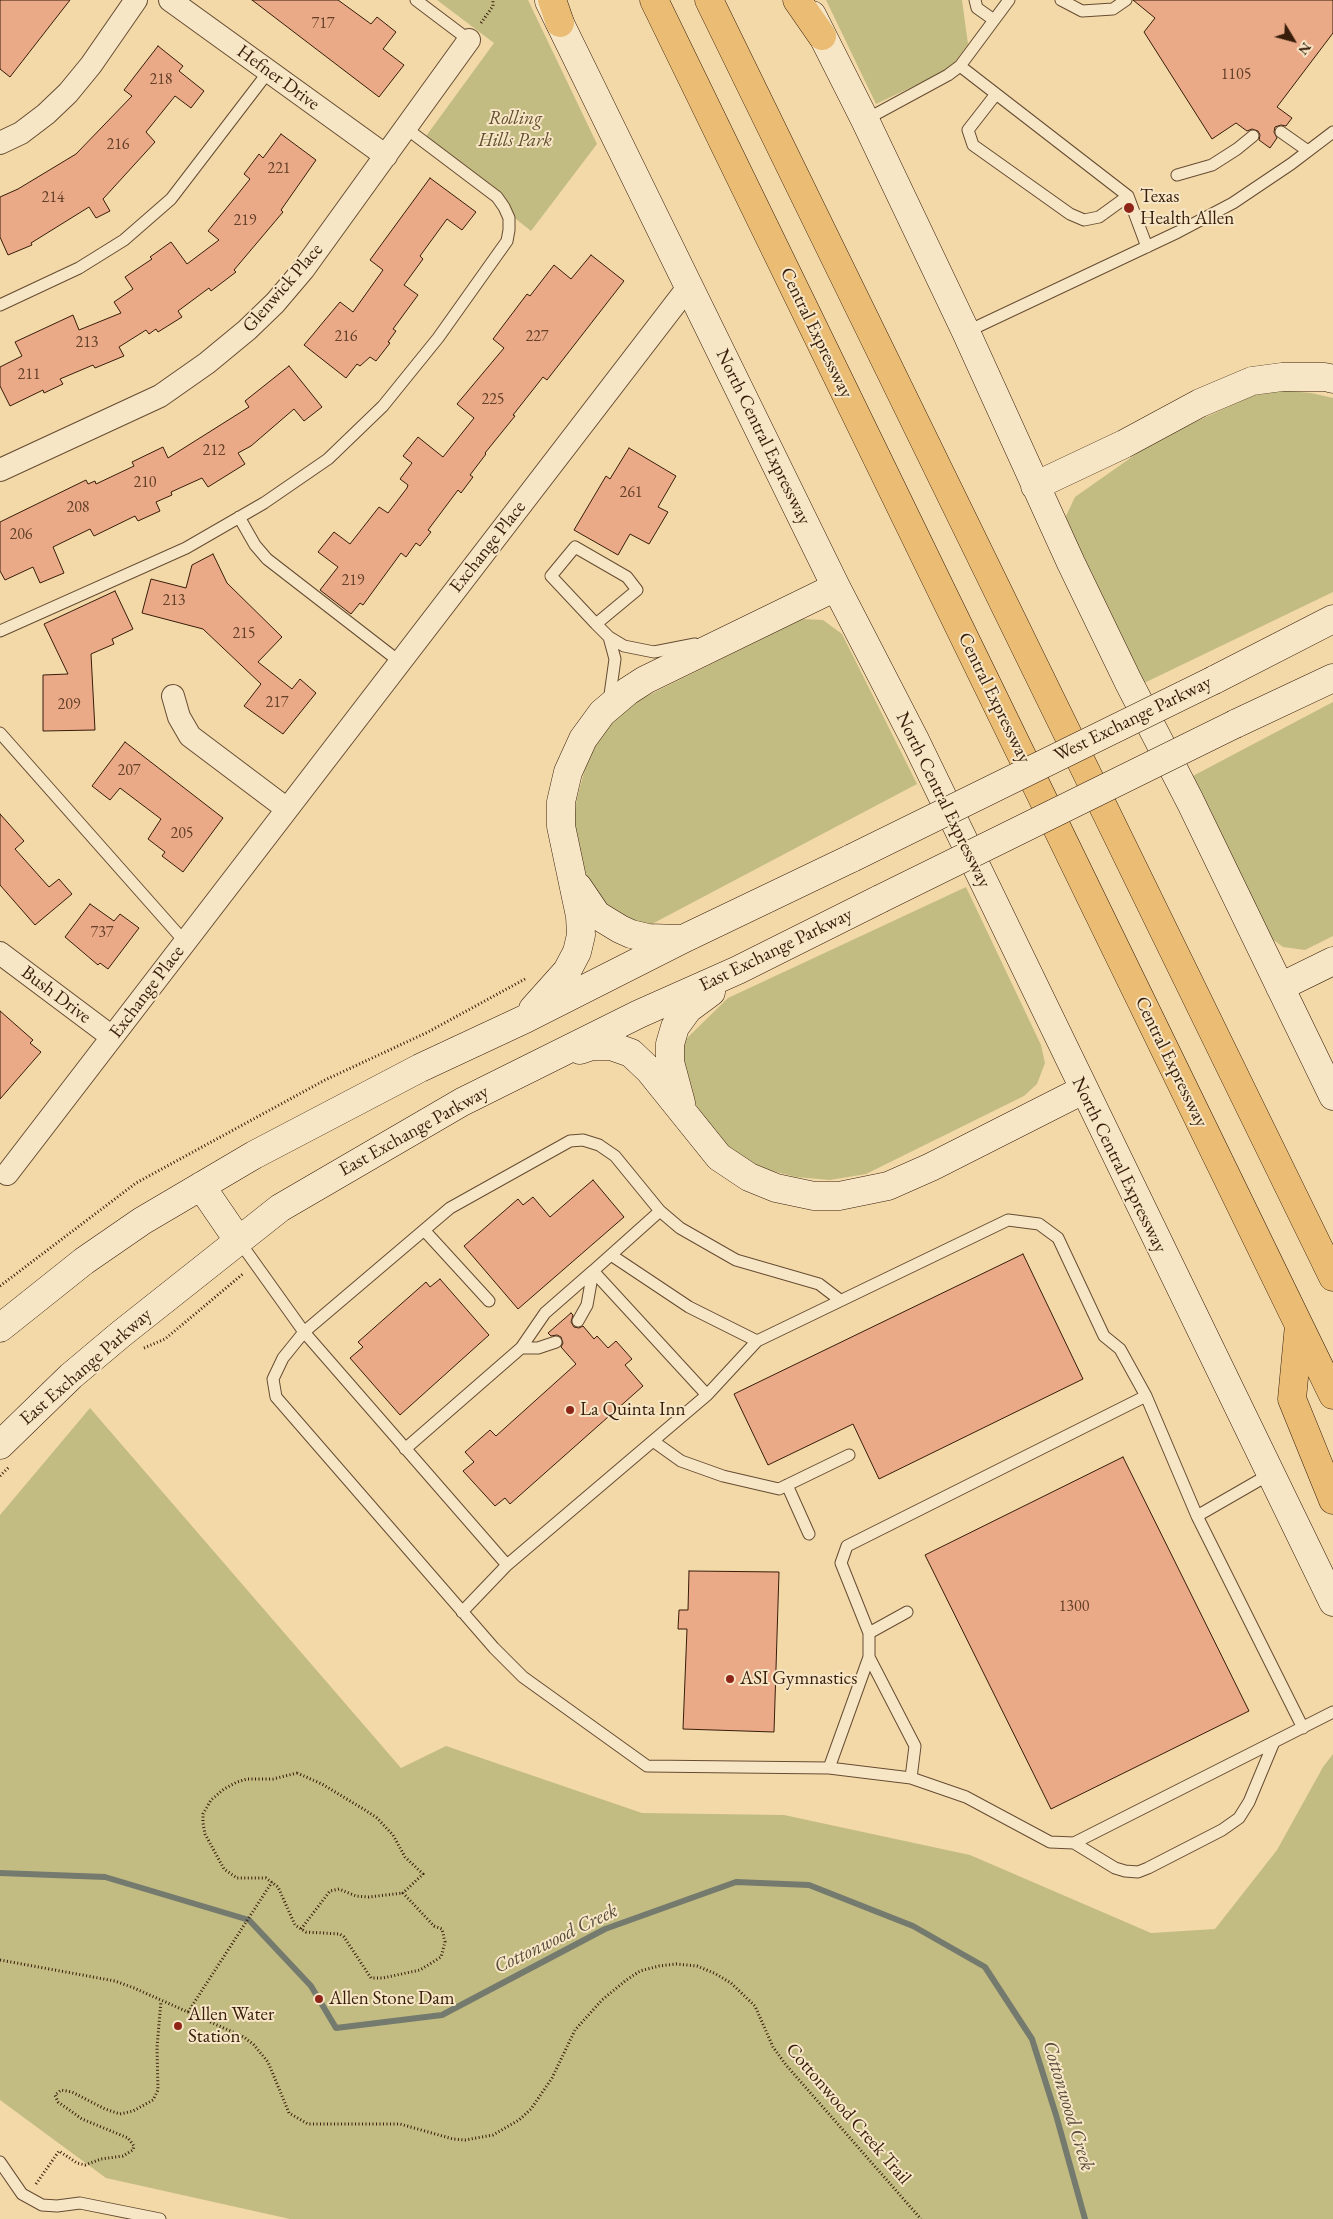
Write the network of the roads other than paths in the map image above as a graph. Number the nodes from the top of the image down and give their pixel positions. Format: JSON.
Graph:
{"nodes":[{"id":1,"x":136,"y":0,"type":"edge"},
{"id":2,"x":170,"y":0,"type":"edge"},
{"id":3,"x":416,"y":0,"type":"edge"},
{"id":4,"x":654,"y":0,"type":"edge"},
{"id":5,"x":709,"y":0,"type":"edge"},
{"id":6,"x":797,"y":0,"type":"edge"},
{"id":7,"x":805,"y":0,"type":"edge"},
{"id":8,"x":975,"y":0,"type":"edge"},
{"id":9,"x":1009,"y":0,"type":"edge"},
{"id":10,"x":1061,"y":0,"type":"edge"},
{"id":11,"x":1126,"y":0,"type":"edge"},
{"id":12,"x":553,"y":8,"type":"edge"},
{"id":13,"x":994,"y":20,"type":"junction"},
{"id":14,"x":822,"y":36,"type":"junction"},
{"id":15,"x":469,"y":40,"type":"joint"},
{"id":16,"x":960,"y":66,"type":"junction"},
{"id":17,"x":269,"y":71,"type":"junction"},
{"id":18,"x":996,"y":94,"type":"junction"},
{"id":19,"x":865,"y":120,"type":"junction"},
{"id":20,"x":407,"y":129,"type":"junction"},
{"id":21,"x":1282,"y":132,"type":"dead end"},
{"id":22,"x":1333,"y":132,"type":"edge"},
{"id":23,"x":1253,"y":136,"type":"dead end"},
{"id":24,"x":0,"y":143,"type":"edge"},
{"id":25,"x":1308,"y":151,"type":"junction"},
{"id":26,"x":386,"y":156,"type":"junction"},
{"id":27,"x":1177,"y":175,"type":"dead end"},
{"id":28,"x":1128,"y":196,"type":"junction"},
{"id":29,"x":1147,"y":247,"type":"junction"},
{"id":30,"x":689,"y":286,"type":"junction"},
{"id":31,"x":0,"y":305,"type":"edge"},
{"id":32,"x":966,"y":332,"type":"junction"},
{"id":33,"x":1333,"y":379,"type":"edge"},
{"id":34,"x":0,"y":470,"type":"edge"},
{"id":35,"x":1035,"y":486,"type":"junction"},
{"id":36,"x":239,"y":517,"type":"junction"},
{"id":37,"x":836,"y":587,"type":"junction"},
{"id":38,"x":1333,"y":619,"type":"edge"},
{"id":39,"x":596,"y":624,"type":"junction"},
{"id":40,"x":0,"y":630,"type":"edge"},
{"id":41,"x":609,"y":637,"type":"junction"},
{"id":42,"x":731,"y":637,"type":"junction"},
{"id":43,"x":400,"y":662,"type":"junction"},
{"id":44,"x":1333,"y":678,"type":"edge"},
{"id":45,"x":173,"y":696,"type":"dead end"},
{"id":46,"x":608,"y":708,"type":"junction"},
{"id":47,"x":0,"y":733,"type":"edge"},
{"id":48,"x":286,"y":809,"type":"junction"},
{"id":49,"x":573,"y":880,"type":"junction"},
{"id":50,"x":683,"y":939,"type":"junction"},
{"id":51,"x":185,"y":942,"type":"junction"},
{"id":52,"x":0,"y":953,"type":"edge"},
{"id":53,"x":1333,"y":961,"type":"edge"},
{"id":54,"x":738,"y":970,"type":"junction"},
{"id":55,"x":1280,"y":987,"type":"junction"},
{"id":56,"x":525,"y":1019,"type":"junction"},
{"id":57,"x":112,"y":1037,"type":"junction"},
{"id":58,"x":543,"y":1062,"type":"junction"},
{"id":59,"x":1083,"y":1090,"type":"junction"},
{"id":60,"x":1333,"y":1096,"type":"edge"},
{"id":61,"x":685,"y":1116,"type":"junction"},
{"id":62,"x":3,"y":1176,"type":"edge"},
{"id":63,"x":1286,"y":1182,"type":"junction"},
{"id":64,"x":201,"y":1186,"type":"junction"},
{"id":65,"x":660,"y":1211,"type":"junction"},
{"id":66,"x":424,"y":1230,"type":"junction"},
{"id":67,"x":1333,"y":1238,"type":"edge"},
{"id":68,"x":238,"y":1240,"type":"junction"},
{"id":69,"x":610,"y":1255,"type":"junction"},
{"id":70,"x":593,"y":1271,"type":"junction"},
{"id":71,"x":1333,"y":1277,"type":"edge"},
{"id":72,"x":840,"y":1300,"type":"junction"},
{"id":73,"x":489,"y":1301,"type":"dead end"},
{"id":74,"x":578,"y":1321,"type":"dead end"},
{"id":75,"x":1299,"y":1326,"type":"junction"},
{"id":76,"x":0,"y":1328,"type":"edge"},
{"id":77,"x":304,"y":1332,"type":"junction"},
{"id":78,"x":556,"y":1342,"type":"dead end"},
{"id":79,"x":757,"y":1342,"type":"junction"},
{"id":80,"x":521,"y":1348,"type":"junction"},
{"id":81,"x":707,"y":1395,"type":"junction"},
{"id":82,"x":1333,"y":1395,"type":"edge"},
{"id":83,"x":1146,"y":1396,"type":"junction"},
{"id":84,"x":653,"y":1441,"type":"junction"},
{"id":85,"x":405,"y":1449,"type":"junction"},
{"id":86,"x":6,"y":1454,"type":"edge"},
{"id":87,"x":849,"y":1455,"type":"dead end"},
{"id":88,"x":1270,"y":1474,"type":"junction"},
{"id":89,"x":787,"y":1485,"type":"junction"},
{"id":90,"x":1333,"y":1500,"type":"edge"},
{"id":91,"x":1197,"y":1516,"type":"junction"},
{"id":92,"x":809,"y":1534,"type":"dead end"},
{"id":93,"x":507,"y":1565,"type":"junction"},
{"id":94,"x":1333,"y":1602,"type":"edge"},
{"id":95,"x":462,"y":1612,"type":"junction"},
{"id":96,"x":907,"y":1612,"type":"dead end"},
{"id":97,"x":868,"y":1633,"type":"junction"},
{"id":98,"x":869,"y":1657,"type":"junction"},
{"id":99,"x":1333,"y":1712,"type":"edge"},
{"id":100,"x":1303,"y":1728,"type":"junction"},
{"id":101,"x":1274,"y":1742,"type":"junction"},
{"id":102,"x":828,"y":1768,"type":"junction"},
{"id":103,"x":911,"y":1778,"type":"junction"},
{"id":104,"x":1074,"y":1843,"type":"junction"},
{"id":105,"x":0,"y":2162,"type":"edge"},
{"id":106,"x":4,"y":2178,"type":"edge"},
{"id":107,"x":160,"y":2219,"type":"edge"}],
"edges":[{"from":1,"to":24,"type":"street"},
{"from":2,"to":17,"type":"street","name":"Hefner Drive"},
{"from":3,"to":15,"type":"lane"},
{"from":4,"to":75,"type":"highway","name":"Central Expressway"},
{"from":5,"to":63,"type":"highway"},
{"from":6,"to":14,"type":"highway"},
{"from":7,"to":14,"type":"main road"},
{"from":8,"to":13,"type":"lane"},
{"from":9,"to":13,"type":"lane"},
{"from":10,"to":11,"type":"lane"},
{"from":12,"to":30,"type":"main road","name":"North Central Expressway"},
{"from":13,"to":16,"type":"lane"},
{"from":14,"to":19,"type":"main road"},
{"from":15,"to":20,"type":"street","name":"Glenwick Place"},
{"from":16,"to":18,"type":"lane"},
{"from":16,"to":19,"type":"lane"},
{"from":17,"to":26,"type":"street","name":"Hefner Drive"},
{"from":17,"to":31,"type":"lane"},
{"from":18,"to":28,"type":"lane"},
{"from":18,"to":28,"type":"lane"},
{"from":19,"to":32,"type":"main road"},
{"from":20,"to":26,"type":"street","name":"Glenwick Place"},
{"from":20,"to":36,"type":"lane"},
{"from":21,"to":25,"type":"lane"},
{"from":22,"to":25,"type":"lane"},
{"from":23,"to":27,"type":"lane"},
{"from":25,"to":29,"type":"lane"},
{"from":26,"to":34,"type":"street","name":"Glenwick Place"},
{"from":28,"to":29,"type":"lane"},
{"from":29,"to":32,"type":"lane"},
{"from":30,"to":37,"type":"main road","name":"North Central Expressway"},
{"from":30,"to":43,"type":"street","name":"Exchange Place"},
{"from":32,"to":35,"type":"main road"},
{"from":33,"to":35,"type":"main road"},
{"from":35,"to":55,"type":"main road"},
{"from":36,"to":40,"type":"lane"},
{"from":36,"to":43,"type":"lane"},
{"from":37,"to":42,"type":"main road"},
{"from":37,"to":59,"type":"main road","name":"North Central Expressway"},
{"from":38,"to":50,"type":"main road","name":"West Exchange Parkway","bridge":true},
{"from":39,"to":39,"type":"lane"},
{"from":39,"to":41,"type":"lane"},
{"from":41,"to":42,"type":"lane"},
{"from":41,"to":46,"type":"lane"},
{"from":42,"to":46,"type":"main road"},
{"from":43,"to":48,"type":"street","name":"Exchange Place"},
{"from":44,"to":54,"type":"main road","name":"East Exchange Parkway","bridge":true},
{"from":45,"to":48,"type":"street"},
{"from":46,"to":49,"type":"main road"},
{"from":47,"to":51,"type":"lane"},
{"from":48,"to":51,"type":"street","name":"Exchange Place"},
{"from":49,"to":50,"type":"main road"},
{"from":49,"to":56,"type":"main road"},
{"from":50,"to":56,"type":"main road"},
{"from":51,"to":57,"type":"street","name":"Exchange Place"},
{"from":52,"to":57,"type":"street","name":"Bush Drive"},
{"from":53,"to":55,"type":"main road"},
{"from":54,"to":58,"type":"main road","name":"East Exchange Parkway"},
{"from":54,"to":61,"type":"main road"},
{"from":55,"to":60,"type":"main road"},
{"from":56,"to":64,"type":"main road"},
{"from":57,"to":62,"type":"street","name":"Exchange Place"},
{"from":58,"to":61,"type":"main road"},
{"from":58,"to":68,"type":"main road","name":"East Exchange Parkway"},
{"from":59,"to":61,"type":"main road"},
{"from":59,"to":88,"type":"main road","name":"North Central Expressway"},
{"from":63,"to":67,"type":"highway"},
{"from":63,"to":71,"type":"highway"},
{"from":64,"to":68,"type":"main road"},
{"from":64,"to":76,"type":"main road"},
{"from":65,"to":66,"type":"lane"},
{"from":65,"to":69,"type":"lane"},
{"from":65,"to":72,"type":"lane"},
{"from":66,"to":73,"type":"lane"},
{"from":66,"to":77,"type":"lane"},
{"from":68,"to":77,"type":"lane"},
{"from":68,"to":86,"type":"main road","name":"East Exchange Parkway"},
{"from":69,"to":70,"type":"lane"},
{"from":69,"to":79,"type":"lane"},
{"from":70,"to":74,"type":"lane"},
{"from":70,"to":80,"type":"lane"},
{"from":70,"to":81,"type":"lane"},
{"from":72,"to":79,"type":"lane"},
{"from":72,"to":83,"type":"lane"},
{"from":75,"to":82,"type":"highway","name":"Central Expressway"},
{"from":75,"to":90,"type":"highway"},
{"from":77,"to":85,"type":"lane"},
{"from":77,"to":95,"type":"lane"},
{"from":78,"to":80,"type":"lane"},
{"from":79,"to":81,"type":"lane"},
{"from":80,"to":85,"type":"lane"},
{"from":81,"to":84,"type":"lane"},
{"from":83,"to":91,"type":"lane"},
{"from":83,"to":97,"type":"lane"},
{"from":84,"to":89,"type":"lane"},
{"from":84,"to":93,"type":"lane"},
{"from":85,"to":93,"type":"lane"},
{"from":87,"to":89,"type":"lane"},
{"from":88,"to":91,"type":"lane"},
{"from":88,"to":94,"type":"main road","name":"North Central Expressway"},
{"from":89,"to":92,"type":"lane"},
{"from":91,"to":100,"type":"lane"},
{"from":93,"to":95,"type":"lane"},
{"from":95,"to":102,"type":"lane"},
{"from":96,"to":97,"type":"lane"},
{"from":97,"to":98,"type":"lane"},
{"from":98,"to":102,"type":"lane"},
{"from":98,"to":103,"type":"lane"},
{"from":99,"to":100,"type":"lane"},
{"from":100,"to":101,"type":"lane"},
{"from":101,"to":104,"type":"lane"},
{"from":101,"to":104,"type":"lane"},
{"from":102,"to":103,"type":"lane"},
{"from":103,"to":104,"type":"lane"},
{"from":105,"to":106,"type":"lane"},
{"from":106,"to":107,"type":"lane"}]}
